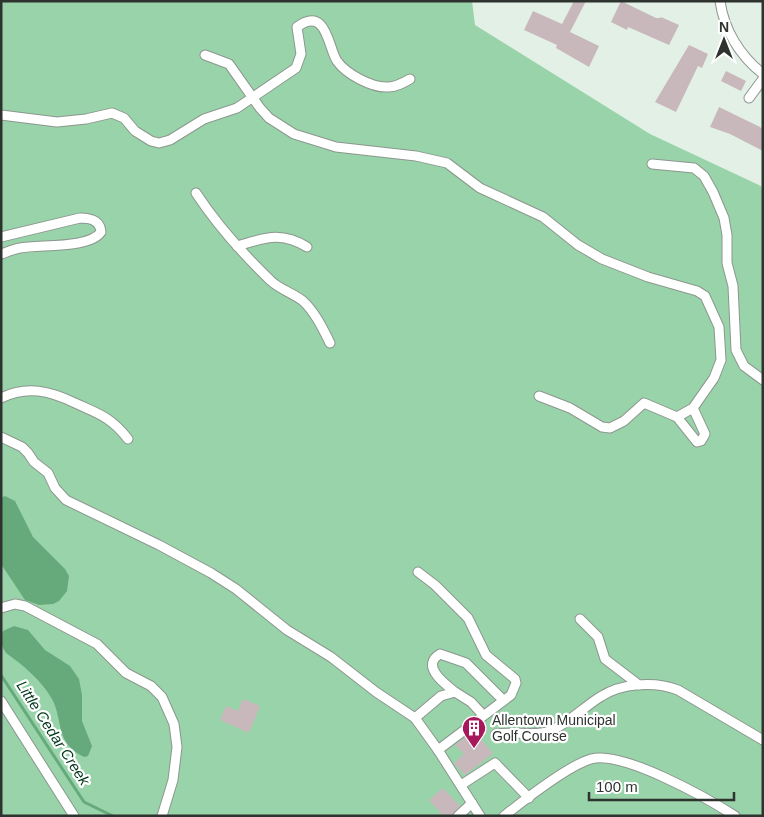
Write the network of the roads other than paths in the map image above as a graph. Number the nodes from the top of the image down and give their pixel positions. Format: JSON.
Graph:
{"nodes":[{"id":1,"x":720,"y":1,"type":"edge"},
{"id":2,"x":205,"y":55,"type":"dead end"},
{"id":3,"x":763,"y":74,"type":"edge"},
{"id":4,"x":763,"y":78,"type":"edge"},
{"id":5,"x":410,"y":79,"type":"dead end"},
{"id":6,"x":251,"y":97,"type":"junction"},
{"id":7,"x":749,"y":98,"type":"dead end"},
{"id":8,"x":1,"y":115,"type":"edge"},
{"id":9,"x":652,"y":164,"type":"dead end"},
{"id":10,"x":196,"y":193,"type":"dead end"},
{"id":11,"x":1,"y":237,"type":"edge"},
{"id":12,"x":237,"y":246,"type":"junction"},
{"id":13,"x":307,"y":247,"type":"dead end"},
{"id":14,"x":1,"y":254,"type":"edge"},
{"id":15,"x":330,"y":343,"type":"dead end"},
{"id":16,"x":763,"y":380,"type":"edge"},
{"id":17,"x":539,"y":396,"type":"dead end"},
{"id":18,"x":1,"y":398,"type":"edge"},
{"id":19,"x":693,"y":408,"type":"junction"},
{"id":20,"x":677,"y":417,"type":"junction"},
{"id":21,"x":1,"y":437,"type":"edge"},
{"id":22,"x":128,"y":439,"type":"dead end"},
{"id":23,"x":418,"y":572,"type":"dead end"},
{"id":24,"x":1,"y":608,"type":"edge"},
{"id":25,"x":580,"y":619,"type":"dead end"},
{"id":26,"x":639,"y":685,"type":"junction"},
{"id":27,"x":455,"y":692,"type":"junction"},
{"id":28,"x":503,"y":700,"type":"junction"},
{"id":29,"x":1,"y":701,"type":"edge"},
{"id":30,"x":484,"y":715,"type":"junction"},
{"id":31,"x":414,"y":718,"type":"junction"},
{"id":32,"x":496,"y":734,"type":"dead end"},
{"id":33,"x":763,"y":740,"type":"edge"},
{"id":34,"x":438,"y":750,"type":"junction"},
{"id":35,"x":461,"y":785,"type":"junction"},
{"id":36,"x":529,"y":798,"type":"junction"},
{"id":37,"x":472,"y":803,"type":"junction"},
{"id":38,"x":74,"y":816,"type":"edge"},
{"id":39,"x":162,"y":816,"type":"edge"},
{"id":40,"x":458,"y":816,"type":"edge"},
{"id":41,"x":480,"y":816,"type":"edge"},
{"id":42,"x":504,"y":816,"type":"edge"},
{"id":43,"x":735,"y":816,"type":"edge"}],
"edges":[{"from":1,"to":3,"type":"street"},
{"from":2,"to":6,"type":"street"},
{"from":4,"to":7,"type":"street"},
{"from":5,"to":6,"type":"street"},
{"from":6,"to":8,"type":"street"},
{"from":6,"to":19,"type":"street"},
{"from":9,"to":16,"type":"street"},
{"from":10,"to":12,"type":"street"},
{"from":11,"to":14,"type":"street"},
{"from":12,"to":13,"type":"street"},
{"from":12,"to":15,"type":"street"},
{"from":17,"to":20,"type":"street"},
{"from":18,"to":22,"type":"street"},
{"from":19,"to":20,"type":"street"},
{"from":19,"to":20,"type":"street"},
{"from":21,"to":31,"type":"street"},
{"from":23,"to":28,"type":"street"},
{"from":24,"to":39,"type":"street"},
{"from":25,"to":26,"type":"street"},
{"from":26,"to":32,"type":"street"},
{"from":26,"to":33,"type":"street"},
{"from":27,"to":28,"type":"street"},
{"from":27,"to":30,"type":"street"},
{"from":27,"to":31,"type":"street"},
{"from":28,"to":30,"type":"street"},
{"from":29,"to":38,"type":"street"},
{"from":30,"to":34,"type":"street"},
{"from":31,"to":34,"type":"street"},
{"from":34,"to":35,"type":"street"},
{"from":35,"to":36,"type":"street"},
{"from":35,"to":37,"type":"street"},
{"from":36,"to":42,"type":"street"},
{"from":36,"to":43,"type":"street"},
{"from":37,"to":40,"type":"street"},
{"from":37,"to":41,"type":"street"}]}
